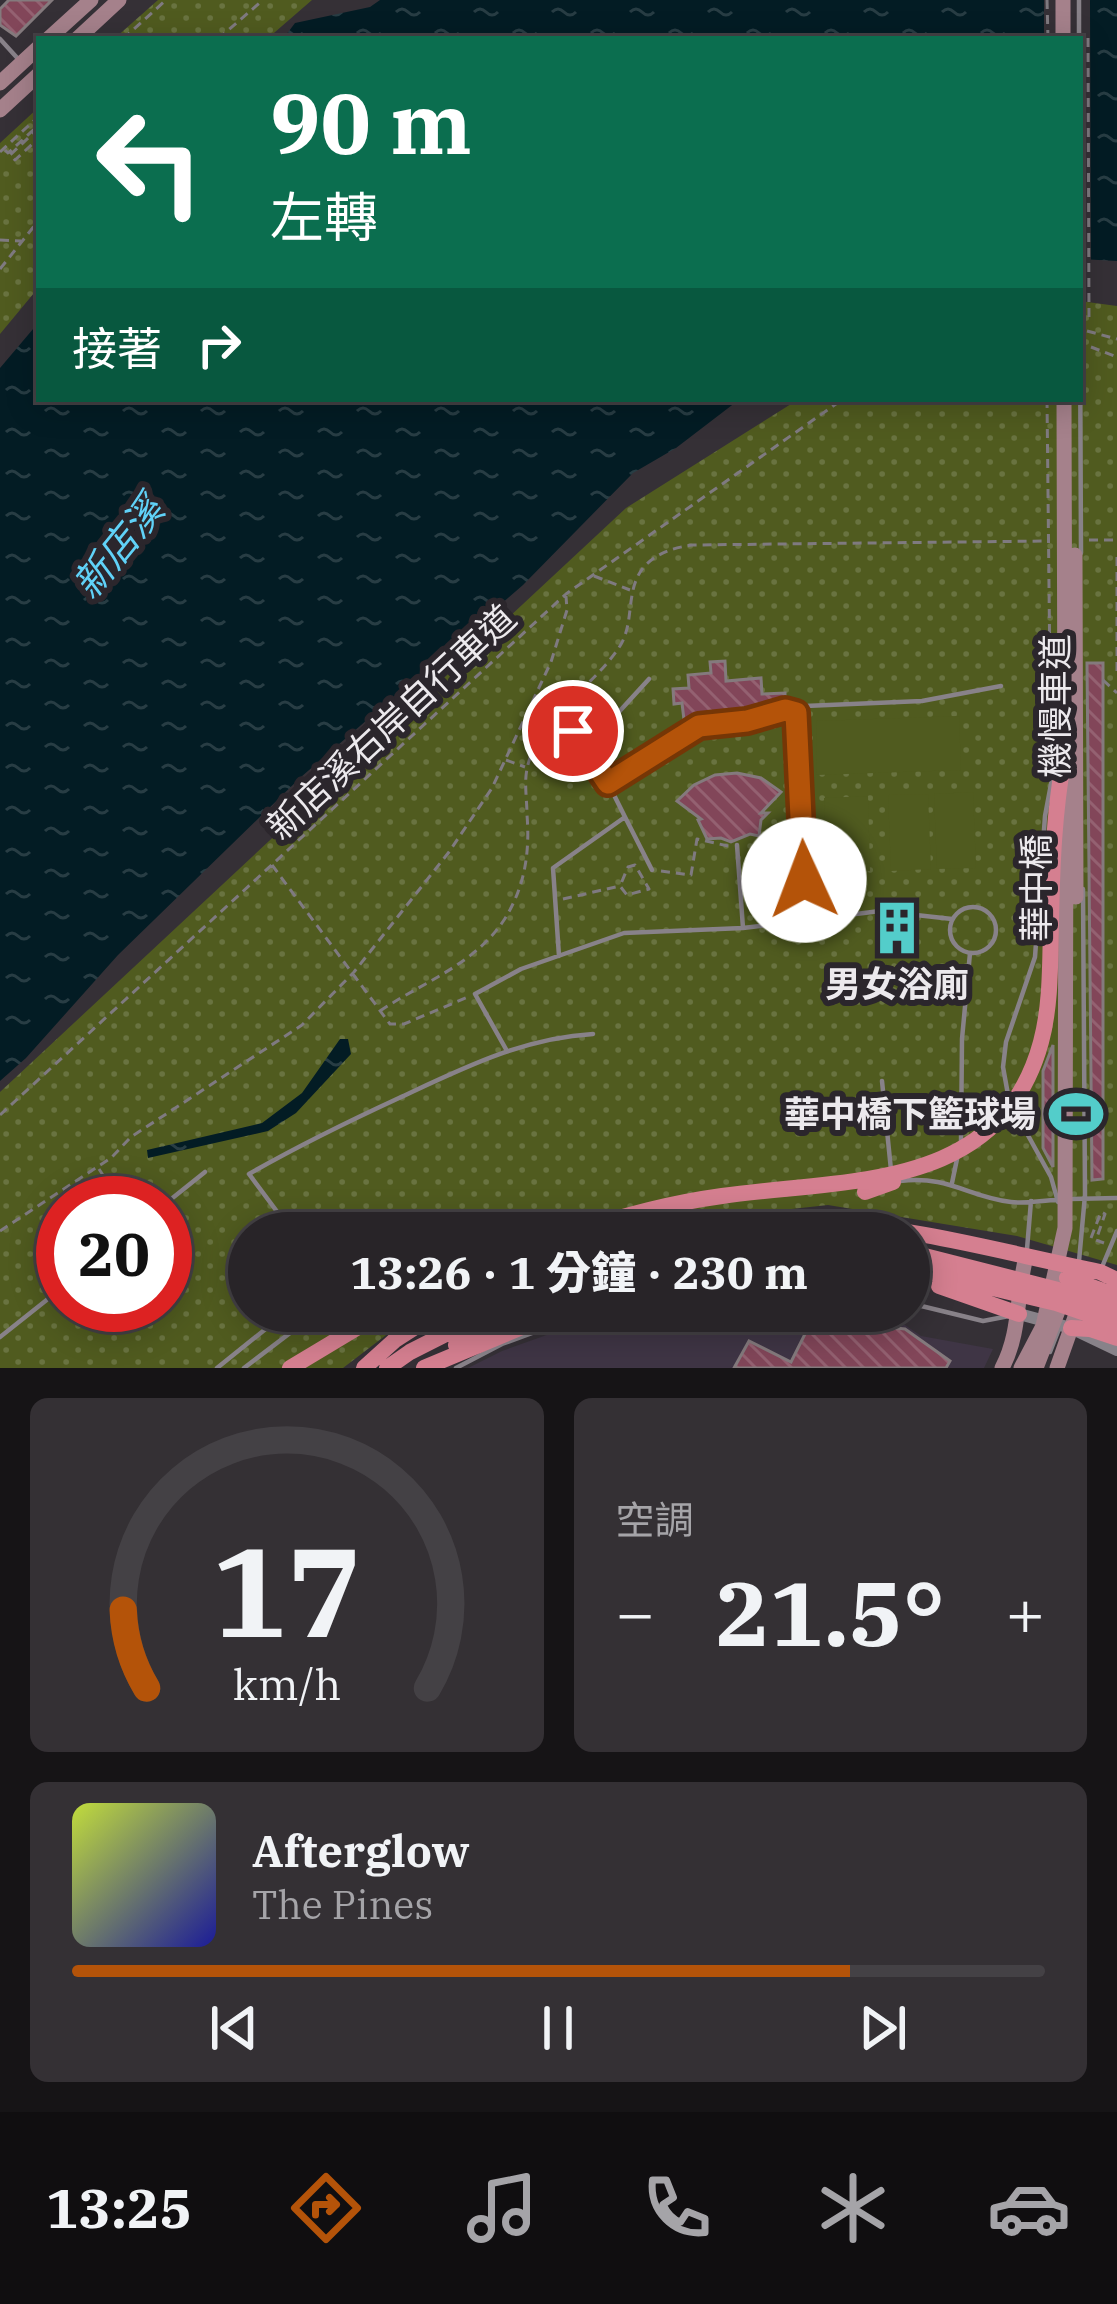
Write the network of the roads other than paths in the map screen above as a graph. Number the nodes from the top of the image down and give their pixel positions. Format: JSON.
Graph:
{"nodes":[{"id":1,"x":91,"y":0,"type":"edge"},
{"id":2,"x":119,"y":0,"type":"edge"},
{"id":3,"x":1060,"y":0,"type":"edge"},
{"id":4,"x":1076,"y":0,"type":"edge"},
{"id":5,"x":51,"y":36,"type":"edge"},
{"id":6,"x":80,"y":36,"type":"edge"},
{"id":7,"x":1060,"y":36,"type":"edge"},
{"id":8,"x":1076,"y":36,"type":"edge"},
{"id":9,"x":0,"y":39,"type":"edge"},
{"id":10,"x":36,"y":50,"type":"edge"},
{"id":11,"x":22,"y":63,"type":"junction"},
{"id":12,"x":36,"y":77,"type":"edge"},
{"id":13,"x":0,"y":83,"type":"edge"},
{"id":14,"x":0,"y":110,"type":"edge"},
{"id":15,"x":1062,"y":402,"type":"edge"},
{"id":16,"x":1062,"y":402,"type":"edge"},
{"id":17,"x":1074,"y":402,"type":"edge"},
{"id":18,"x":1080,"y":402,"type":"edge"},
{"id":19,"x":649,"y":679,"type":"dead end"},
{"id":20,"x":1001,"y":686,"type":"dead end"},
{"id":21,"x":796,"y":713,"type":"junction"},
{"id":22,"x":573,"y":731,"type":"dead end"},
{"id":23,"x":585,"y":749,"type":"junction"},
{"id":24,"x":1065,"y":752,"type":"junction"},
{"id":25,"x":608,"y":783,"type":"junction"},
{"id":26,"x":625,"y":817,"type":"junction"},
{"id":27,"x":737,"y":845,"type":"road end"},
{"id":28,"x":652,"y":870,"type":"road end"},
{"id":29,"x":806,"y":918,"type":"junction"},
{"id":30,"x":952,"y":919,"type":"junction"},
{"id":31,"x":743,"y":928,"type":"junction"},
{"id":32,"x":970,"y":952,"type":"junction"},
{"id":33,"x":559,"y":956,"type":"junction"},
{"id":34,"x":592,"y":1034,"type":"dead end"},
{"id":35,"x":507,"y":1051,"type":"junction"},
{"id":36,"x":883,"y":1081,"type":"dead end"},
{"id":37,"x":949,"y":1159,"type":"junction"},
{"id":38,"x":205,"y":1172,"type":"dead end"},
{"id":39,"x":192,"y":1182,"type":"edge"},
{"id":40,"x":892,"y":1182,"type":"junction"},
{"id":41,"x":952,"y":1183,"type":"junction"},
{"id":42,"x":865,"y":1192,"type":"dead end"},
{"id":43,"x":1117,"y":1198,"type":"edge"},
{"id":44,"x":1031,"y":1201,"type":"junction"},
{"id":45,"x":277,"y":1212,"type":"edge"},
{"id":46,"x":630,"y":1212,"type":"edge"},
{"id":47,"x":643,"y":1212,"type":"edge"},
{"id":48,"x":1117,"y":1231,"type":"edge"},
{"id":49,"x":930,"y":1237,"type":"edge"},
{"id":50,"x":930,"y":1257,"type":"edge"},
{"id":51,"x":1026,"y":1257,"type":"junction"},
{"id":52,"x":930,"y":1273,"type":"edge"},
{"id":53,"x":1108,"y":1276,"type":"edge"},
{"id":54,"x":1071,"y":1279,"type":"junction"},
{"id":55,"x":930,"y":1284,"type":"edge"},
{"id":56,"x":1117,"y":1296,"type":"edge"},
{"id":57,"x":36,"y":1308,"type":"edge"},
{"id":58,"x":930,"y":1308,"type":"edge"},
{"id":59,"x":1117,"y":1310,"type":"edge"},
{"id":60,"x":1019,"y":1314,"type":"junction"},
{"id":61,"x":1117,"y":1324,"type":"edge"},
{"id":62,"x":1071,"y":1328,"type":"junction"},
{"id":63,"x":261,"y":1332,"type":"edge"},
{"id":64,"x":292,"y":1332,"type":"edge"},
{"id":65,"x":350,"y":1332,"type":"edge"},
{"id":66,"x":407,"y":1332,"type":"edge"},
{"id":67,"x":450,"y":1332,"type":"edge"},
{"id":68,"x":480,"y":1332,"type":"edge"},
{"id":69,"x":498,"y":1332,"type":"edge"},
{"id":70,"x":535,"y":1332,"type":"edge"},
{"id":71,"x":0,"y":1337,"type":"edge"},
{"id":72,"x":1117,"y":1338,"type":"edge"},
{"id":73,"x":1015,"y":1345,"type":"junction"},
{"id":74,"x":1117,"y":1350,"type":"edge"},
{"id":75,"x":1059,"y":1364,"type":"edge"},
{"id":76,"x":217,"y":1368,"type":"edge"},
{"id":77,"x":244,"y":1368,"type":"edge"},
{"id":78,"x":290,"y":1368,"type":"edge"},
{"id":79,"x":364,"y":1368,"type":"edge"},
{"id":80,"x":387,"y":1368,"type":"edge"},
{"id":81,"x":413,"y":1368,"type":"edge"},
{"id":82,"x":424,"y":1368,"type":"edge"},
{"id":83,"x":456,"y":1368,"type":"edge"},
{"id":84,"x":1002,"y":1368,"type":"edge"},
{"id":85,"x":1017,"y":1368,"type":"edge"},
{"id":86,"x":1039,"y":1368,"type":"edge"}],
"edges":[{"from":1,"to":5,"type":"main road"},
{"from":2,"to":6,"type":"main road"},
{"from":3,"to":7,"type":"main road"},
{"from":4,"to":8,"type":"main road"},
{"from":9,"to":11,"type":"lane"},
{"from":10,"to":11,"type":"main road"},
{"from":11,"to":13,"type":"main road"},
{"from":12,"to":14,"type":"main road"},
{"from":15,"to":24,"type":"main road","name":"華中橋"},
{"from":16,"to":85,"type":"lane","name":"機慢車道"},
{"from":17,"to":54,"type":"main road","name":"華中橋"},
{"from":18,"to":54,"type":"lane","name":"機慢車道"},
{"from":19,"to":23,"type":"lane"},
{"from":20,"to":21,"type":"lane"},
{"from":21,"to":25,"type":"lane"},
{"from":21,"to":29,"type":"lane"},
{"from":22,"to":23,"type":"lane"},
{"from":23,"to":25,"type":"lane"},
{"from":24,"to":37,"type":"highway"},
{"from":24,"to":85,"type":"main road","name":"華中橋"},
{"from":25,"to":26,"type":"lane"},
{"from":26,"to":28,"type":"lane"},
{"from":26,"to":33,"type":"lane"},
{"from":27,"to":31,"type":"lane"},
{"from":29,"to":30,"type":"lane"},
{"from":29,"to":31,"type":"lane"},
{"from":30,"to":32,"type":"lane"},
{"from":30,"to":32,"type":"lane"},
{"from":31,"to":33,"type":"lane"},
{"from":32,"to":41,"type":"lane"},
{"from":33,"to":35,"type":"lane"},
{"from":34,"to":35,"type":"lane"},
{"from":35,"to":45,"type":"lane"},
{"from":36,"to":40,"type":"lane"},
{"from":37,"to":42,"type":"highway"},
{"from":37,"to":47,"type":"highway"},
{"from":38,"to":39,"type":"lane"},
{"from":40,"to":41,"type":"lane"},
{"from":40,"to":46,"type":"lane"},
{"from":41,"to":44,"type":"lane"},
{"from":43,"to":44,"type":"lane"},
{"from":44,"to":51,"type":"lane"},
{"from":48,"to":53,"type":"lane"},
{"from":49,"to":51,"type":"highway"},
{"from":50,"to":59,"type":"highway"},
{"from":51,"to":53,"type":"highway"},
{"from":51,"to":60,"type":"main road"},
{"from":52,"to":61,"type":"highway"},
{"from":53,"to":62,"type":"main road"},
{"from":54,"to":56,"type":"highway"},
{"from":54,"to":86,"type":"main road","name":"華中橋"},
{"from":55,"to":60,"type":"highway"},
{"from":57,"to":71,"type":"lane"},
{"from":58,"to":60,"type":"lane"},
{"from":60,"to":62,"type":"street"},
{"from":60,"to":73,"type":"main road"},
{"from":62,"to":72,"type":"highway"},
{"from":62,"to":74,"type":"street"},
{"from":62,"to":75,"type":"main road"},
{"from":63,"to":76,"type":"lane"},
{"from":64,"to":77,"type":"lane"},
{"from":65,"to":78,"type":"highway"},
{"from":66,"to":79,"type":"highway"},
{"from":67,"to":80,"type":"highway"},
{"from":68,"to":81,"type":"highway"},
{"from":69,"to":82,"type":"highway"},
{"from":70,"to":83,"type":"lane"},
{"from":73,"to":75,"type":"main road"},
{"from":73,"to":84,"type":"main road"}]}
